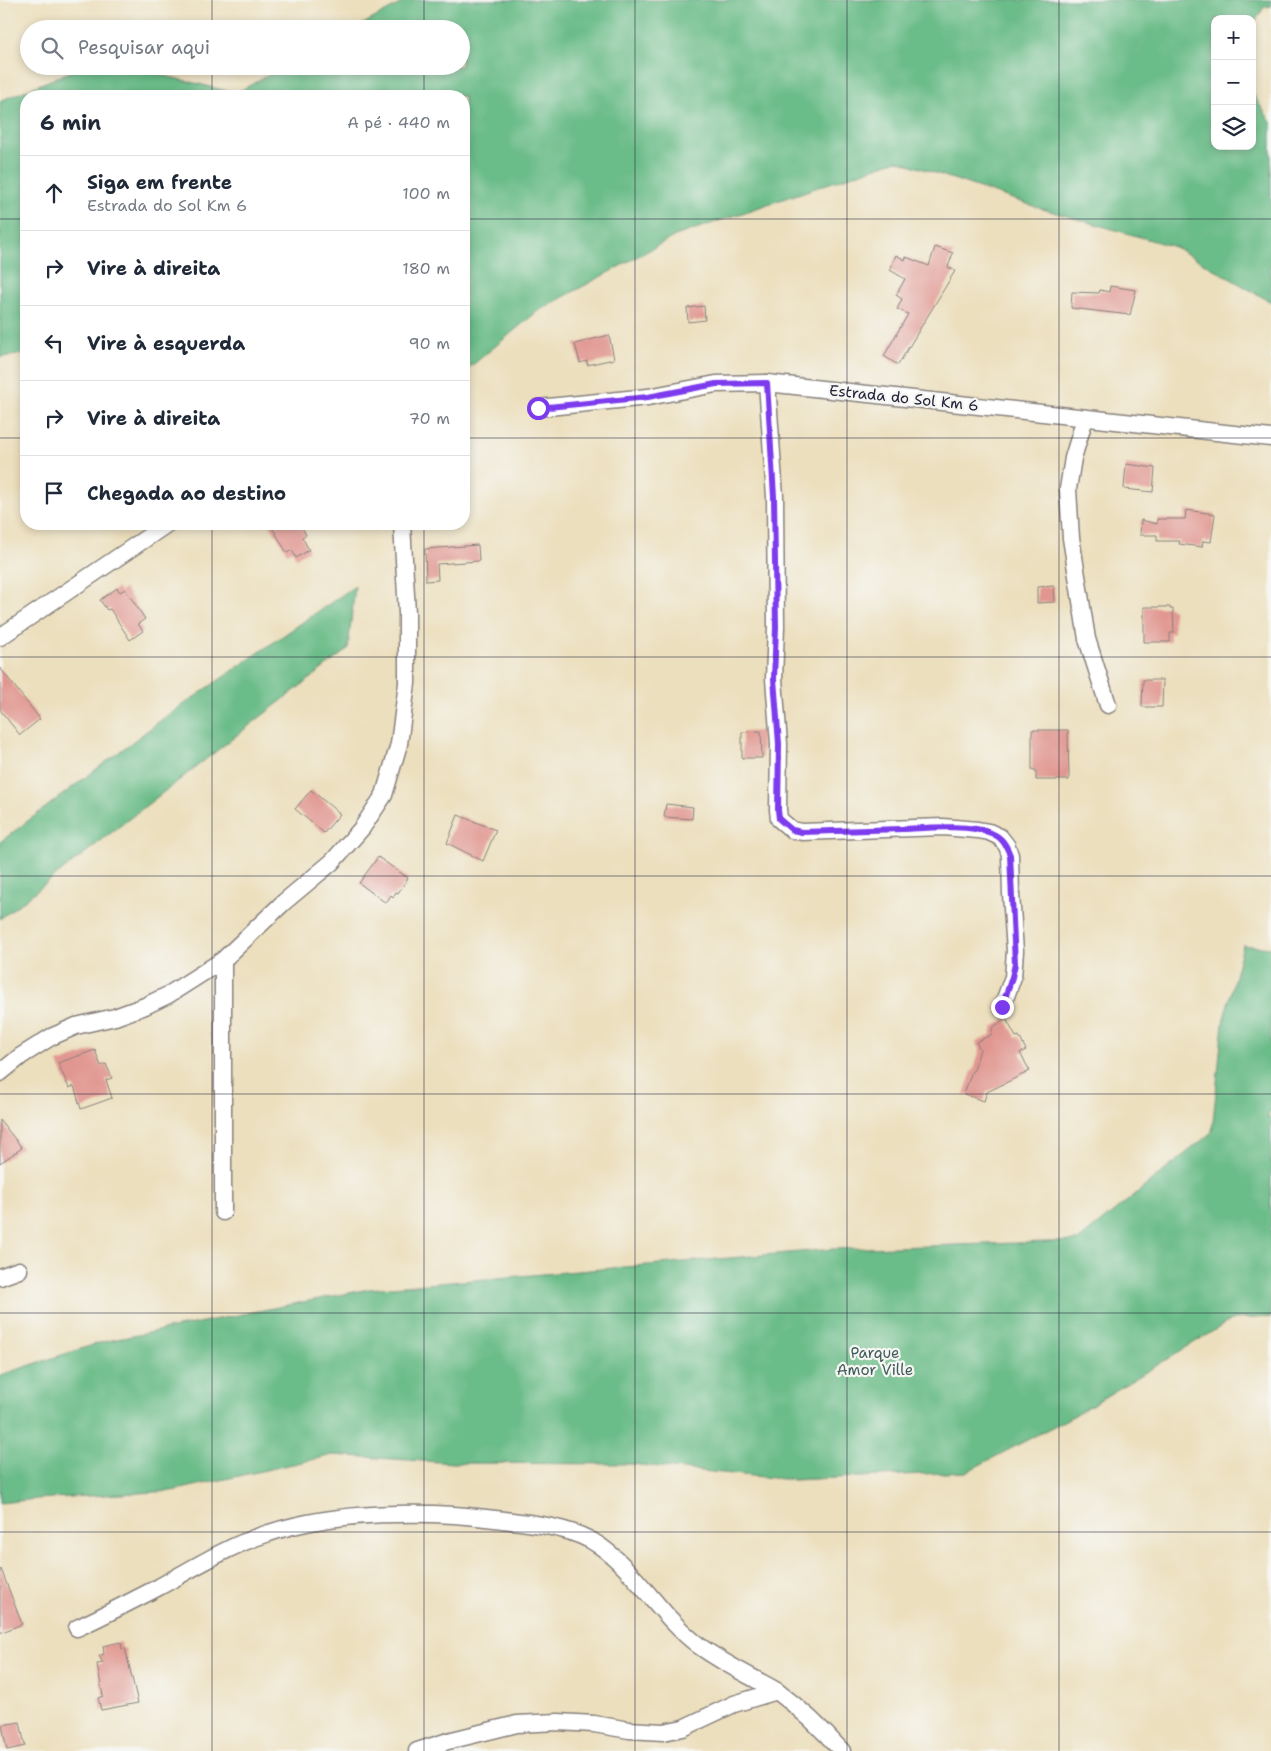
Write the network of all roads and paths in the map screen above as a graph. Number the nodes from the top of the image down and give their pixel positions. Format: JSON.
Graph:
{"nodes":[{"id":1,"x":767,"y":383,"type":"junction"},
{"id":2,"x":538,"y":408,"type":"dead end"},
{"id":3,"x":1085,"y":418,"type":"junction"},
{"id":4,"x":1271,"y":438,"type":"edge"},
{"id":5,"x":158,"y":530,"type":"edge"},
{"id":6,"x":402,"y":530,"type":"edge"},
{"id":7,"x":0,"y":637,"type":"edge"},
{"id":8,"x":1108,"y":705,"type":"dead end"},
{"id":9,"x":223,"y":960,"type":"junction"},
{"id":10,"x":1002,"y":1007,"type":"dead end"},
{"id":11,"x":0,"y":1073,"type":"edge"},
{"id":12,"x":223,"y":1212,"type":"dead end"},
{"id":13,"x":19,"y":1270,"type":"dead end"},
{"id":14,"x":0,"y":1277,"type":"edge"},
{"id":15,"x":77,"y":1628,"type":"dead end"},
{"id":16,"x":777,"y":1691,"type":"junction"},
{"id":17,"x":417,"y":1751,"type":"edge"},
{"id":18,"x":842,"y":1751,"type":"edge"}],
"edges":[{"from":1,"to":2,"type":"street","name":"Estrada do Sol Km 6"},
{"from":1,"to":3,"type":"street","name":"Estrada do Sol Km 6"},
{"from":1,"to":10,"type":"street"},
{"from":3,"to":4,"type":"street","name":"Estrada do Sol Km 6"},
{"from":3,"to":8,"type":"street"},
{"from":5,"to":7,"type":"street"},
{"from":6,"to":9,"type":"street"},
{"from":9,"to":11,"type":"street"},
{"from":9,"to":12,"type":"street"},
{"from":13,"to":14,"type":"street"},
{"from":15,"to":16,"type":"street"},
{"from":16,"to":17,"type":"street"},
{"from":16,"to":18,"type":"street"}]}
